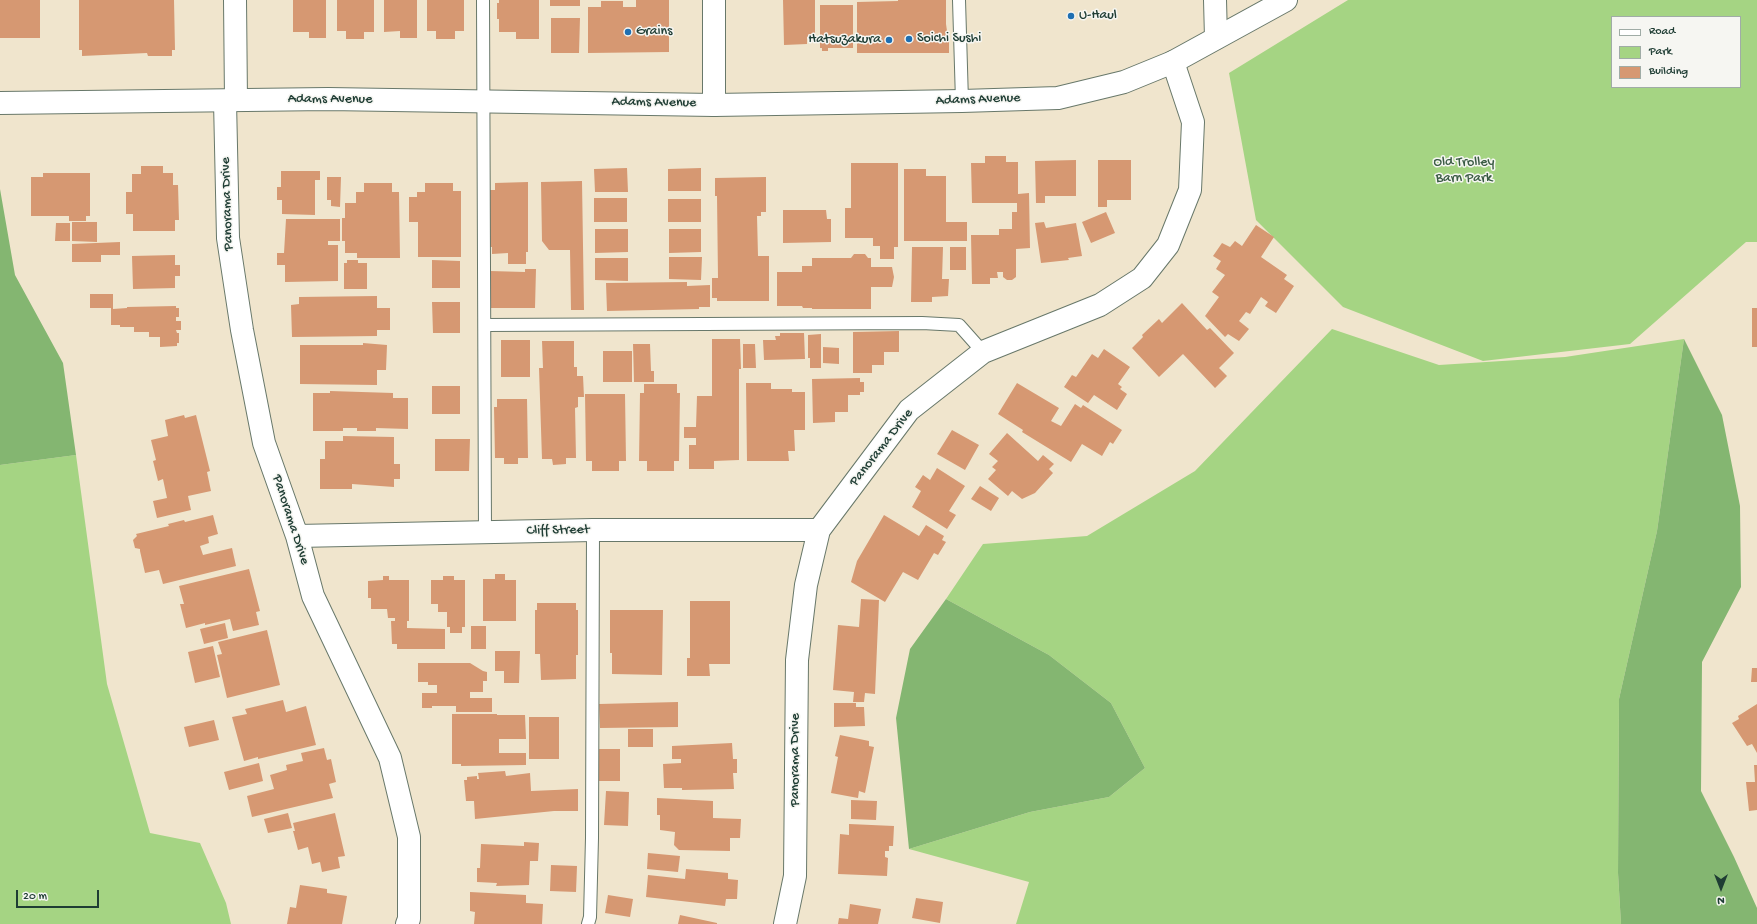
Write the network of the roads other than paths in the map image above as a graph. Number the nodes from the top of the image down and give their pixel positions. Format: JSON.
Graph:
{"nodes":[{"id":1,"x":235,"y":0,"type":"edge"},
{"id":2,"x":483,"y":0,"type":"edge"},
{"id":3,"x":714,"y":0,"type":"edge"},
{"id":4,"x":959,"y":0,"type":"edge"},
{"id":5,"x":1215,"y":0,"type":"edge"},
{"id":6,"x":1286,"y":0,"type":"edge"},
{"id":7,"x":1216,"y":38,"type":"junction"},
{"id":8,"x":1173,"y":62,"type":"junction"},
{"id":9,"x":230,"y":101,"type":"junction"},
{"id":10,"x":962,"y":101,"type":"junction"},
{"id":11,"x":484,"y":102,"type":"junction"},
{"id":12,"x":0,"y":103,"type":"edge"},
{"id":13,"x":714,"y":105,"type":"junction"},
{"id":14,"x":485,"y":325,"type":"junction"},
{"id":15,"x":983,"y":352,"type":"junction"},
{"id":16,"x":593,"y":530,"type":"junction"},
{"id":17,"x":819,"y":530,"type":"junction"},
{"id":18,"x":484,"y":532,"type":"junction"},
{"id":19,"x":297,"y":536,"type":"junction"},
{"id":20,"x":407,"y":924,"type":"edge"},
{"id":21,"x":588,"y":924,"type":"edge"},
{"id":22,"x":785,"y":924,"type":"edge"}],
"edges":[{"from":1,"to":9,"type":"street","name":"Panorama Drive"},
{"from":2,"to":11,"type":"lane"},
{"from":3,"to":13,"type":"street"},
{"from":4,"to":10,"type":"lane"},
{"from":5,"to":7,"type":"street"},
{"from":6,"to":7,"type":"street","name":"Adams Avenue"},
{"from":7,"to":8,"type":"street","name":"Adams Avenue"},
{"from":8,"to":10,"type":"street","name":"Adams Avenue"},
{"from":8,"to":15,"type":"street","name":"Panorama Drive"},
{"from":9,"to":11,"type":"street","name":"Adams Avenue"},
{"from":9,"to":12,"type":"street","name":"Adams Avenue"},
{"from":9,"to":19,"type":"street","name":"Panorama Drive"},
{"from":10,"to":13,"type":"street","name":"Adams Avenue"},
{"from":11,"to":13,"type":"street","name":"Adams Avenue"},
{"from":11,"to":14,"type":"lane"},
{"from":14,"to":15,"type":"lane"},
{"from":14,"to":18,"type":"lane"},
{"from":15,"to":17,"type":"street","name":"Panorama Drive"},
{"from":16,"to":17,"type":"street","name":"Cliff Street"},
{"from":16,"to":18,"type":"street","name":"Cliff Street"},
{"from":16,"to":21,"type":"lane"},
{"from":17,"to":22,"type":"street","name":"Panorama Drive"},
{"from":18,"to":19,"type":"street","name":"Cliff Street"},
{"from":19,"to":20,"type":"street","name":"Panorama Drive"}]}
